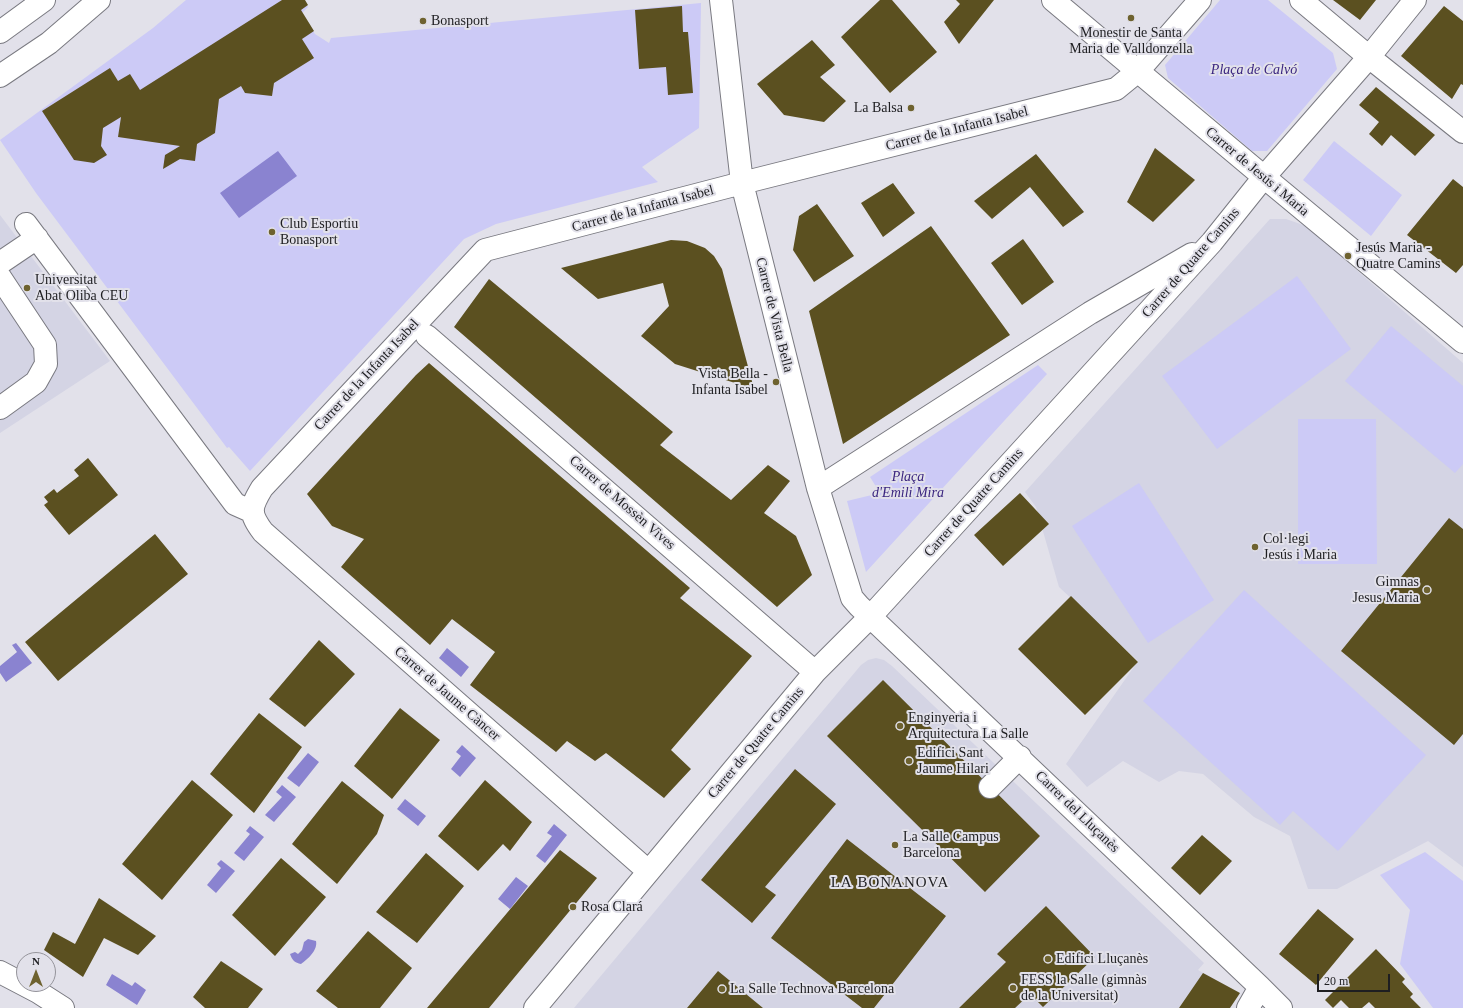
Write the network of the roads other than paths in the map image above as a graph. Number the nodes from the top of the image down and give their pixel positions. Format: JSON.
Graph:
{"nodes":[{"id":1,"x":44,"y":0,"type":"edge"},
{"id":2,"x":99,"y":0,"type":"edge"},
{"id":3,"x":721,"y":0,"type":"edge"},
{"id":4,"x":1053,"y":0,"type":"edge"},
{"id":5,"x":1200,"y":0,"type":"edge"},
{"id":6,"x":1300,"y":0,"type":"edge"},
{"id":7,"x":1415,"y":0,"type":"edge"},
{"id":8,"x":0,"y":32,"type":"edge"},
{"id":9,"x":1369,"y":57,"type":"junction"},
{"id":10,"x":1138,"y":71,"type":"junction"},
{"id":11,"x":0,"y":76,"type":"edge"},
{"id":12,"x":1463,"y":132,"type":"edge"},
{"id":13,"x":1264,"y":177,"type":"junction"},
{"id":14,"x":742,"y":183,"type":"junction"},
{"id":15,"x":1212,"y":242,"type":"junction"},
{"id":16,"x":0,"y":263,"type":"edge"},
{"id":17,"x":0,"y":277,"type":"edge"},
{"id":18,"x":427,"y":336,"type":"dead end"},
{"id":19,"x":1463,"y":342,"type":"edge"},
{"id":20,"x":0,"y":408,"type":"edge"},
{"id":21,"x":818,"y":488,"type":"junction"},
{"id":22,"x":253,"y":512,"type":"junction"},
{"id":23,"x":871,"y":616,"type":"junction"},
{"id":24,"x":815,"y":672,"type":"junction"},
{"id":25,"x":1020,"y":757,"type":"junction"},
{"id":26,"x":990,"y":787,"type":"dead end"},
{"id":27,"x":648,"y":871,"type":"junction"},
{"id":28,"x":0,"y":972,"type":"edge"},
{"id":29,"x":1260,"y":987,"type":"junction"},
{"id":30,"x":63,"y":1008,"type":"edge"},
{"id":31,"x":535,"y":1008,"type":"edge"},
{"id":32,"x":1248,"y":1008,"type":"edge"},
{"id":33,"x":1281,"y":1008,"type":"edge"}],
"edges":[{"from":1,"to":8,"type":"street"},
{"from":2,"to":11,"type":"street"},
{"from":3,"to":14,"type":"street","name":"Carrer de Vista Bella"},
{"from":4,"to":10,"type":"street","name":"Carrer de Jesús i Maria"},
{"from":5,"to":10,"type":"street"},
{"from":6,"to":9,"type":"street"},
{"from":7,"to":9,"type":"street","name":"Carrer de Quatre Camins"},
{"from":9,"to":12,"type":"street"},
{"from":9,"to":13,"type":"street","name":"Carrer de Quatre Camins"},
{"from":10,"to":13,"type":"street","name":"Carrer de Jesús i Maria"},
{"from":10,"to":14,"type":"street","name":"Carrer de la Infanta Isabel"},
{"from":13,"to":15,"type":"street","name":"Carrer de Quatre Camins"},
{"from":13,"to":19,"type":"street","name":"Carrer de Jesús i Maria"},
{"from":14,"to":21,"type":"street","name":"Carrer de Vista Bella"},
{"from":14,"to":22,"type":"street","name":"Carrer de la Infanta Isabel"},
{"from":15,"to":21,"type":"street"},
{"from":15,"to":23,"type":"street","name":"Carrer de Quatre Camins"},
{"from":16,"to":22,"type":"street"},
{"from":17,"to":20,"type":"street"},
{"from":18,"to":24,"type":"street","name":"Carrer de Mossèn Vives"},
{"from":21,"to":23,"type":"street","name":"Carrer de Vista Bella"},
{"from":22,"to":27,"type":"street","name":"Carrer de Jaume Càncer"},
{"from":23,"to":24,"type":"street","name":"Carrer de Quatre Camins"},
{"from":23,"to":25,"type":"street","name":"Carrer del Lluçanès"},
{"from":24,"to":27,"type":"street","name":"Carrer de Quatre Camins"},
{"from":25,"to":26,"type":"street"},
{"from":25,"to":29,"type":"street","name":"Carrer del Lluçanès"},
{"from":27,"to":31,"type":"street","name":"Carrer de Quatre Camins"},
{"from":28,"to":30,"type":"street"},
{"from":29,"to":32,"type":"street"},
{"from":29,"to":33,"type":"street","name":"Carrer del Lluçanès"}]}
